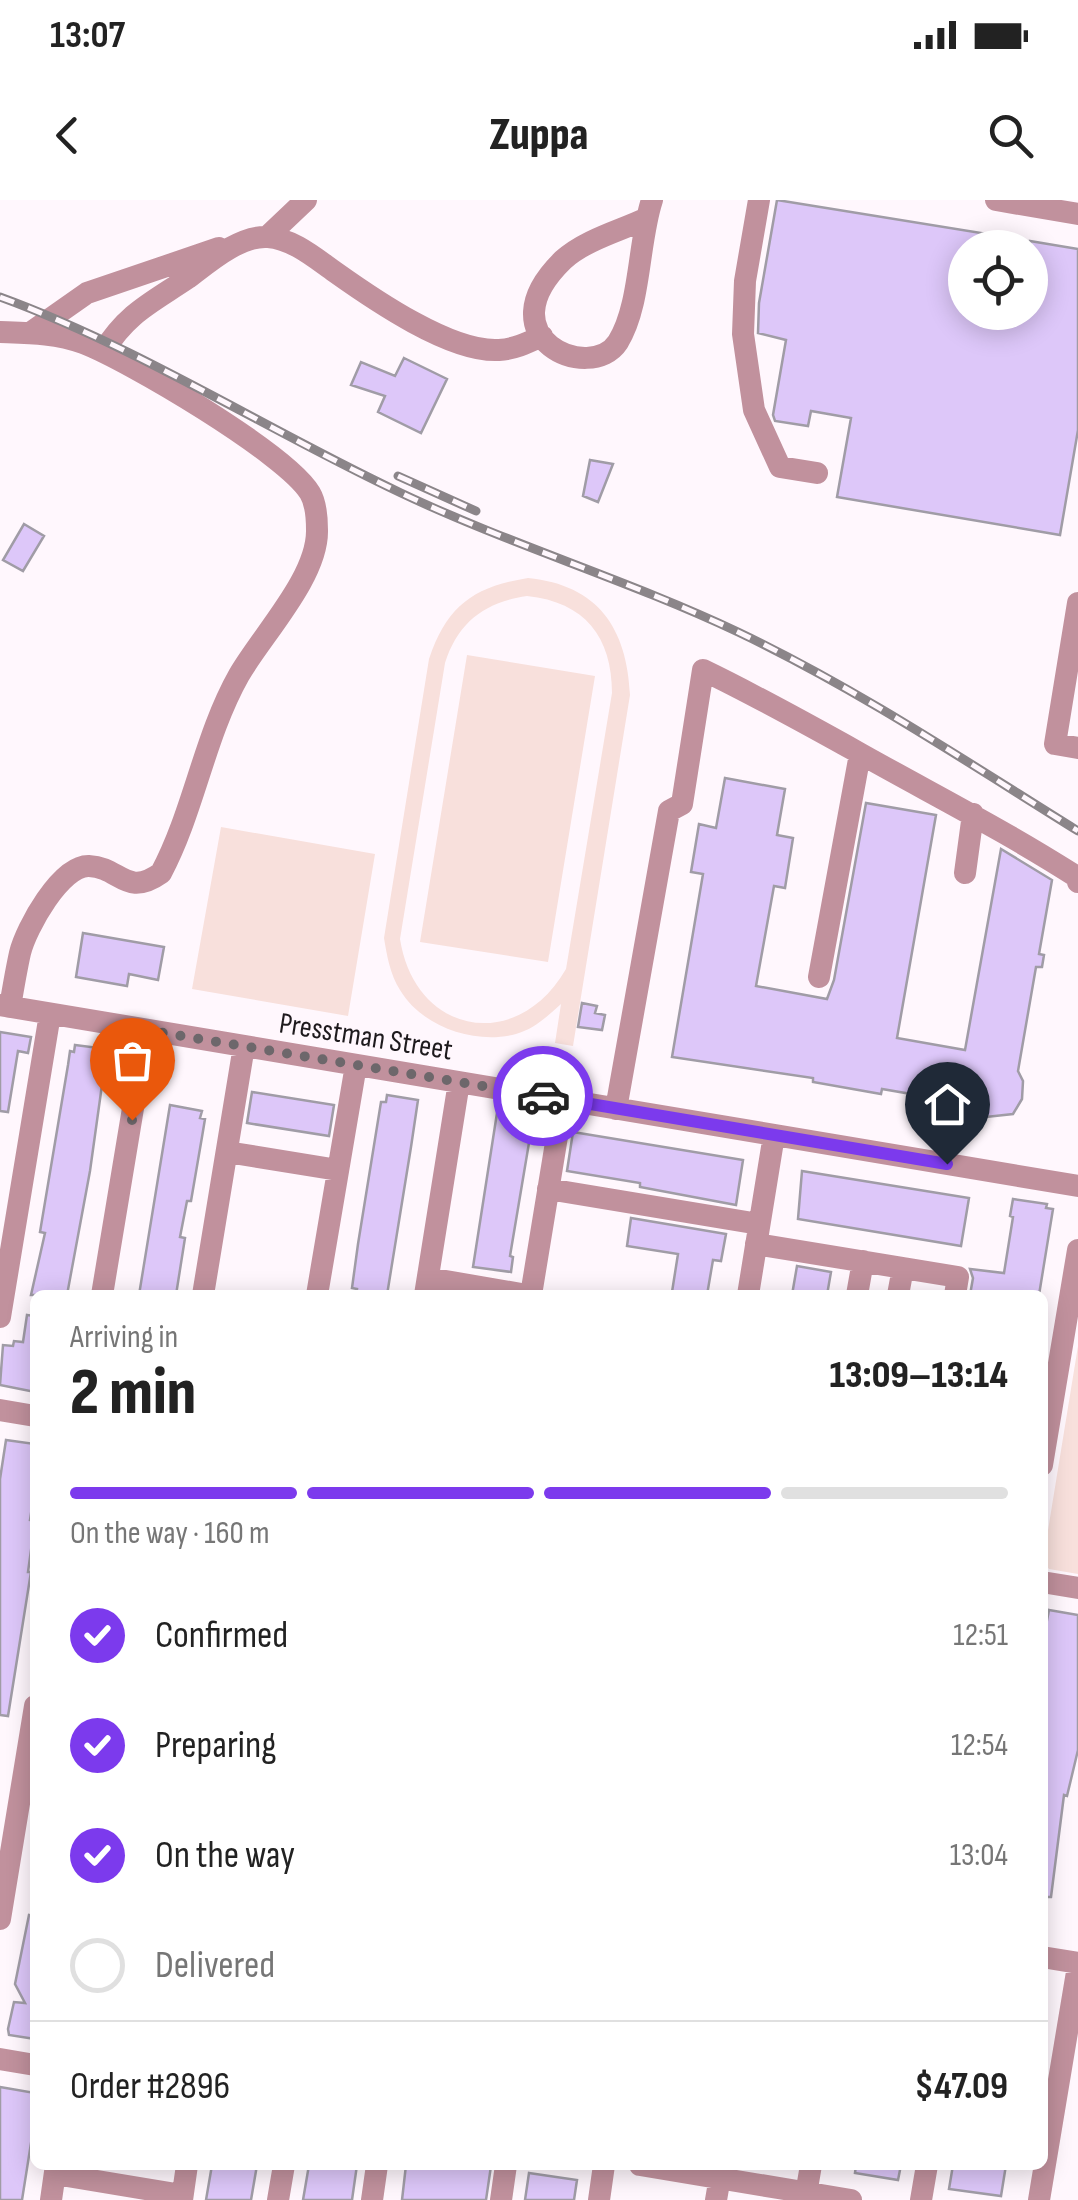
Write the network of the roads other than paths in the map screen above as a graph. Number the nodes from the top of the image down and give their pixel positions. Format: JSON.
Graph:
{"nodes":[{"id":1,"x":306,"y":200,"type":"edge"},
{"id":2,"x":759,"y":200,"type":"edge"},
{"id":3,"x":996,"y":200,"type":"edge"},
{"id":4,"x":1043,"y":204,"type":"edge"},
{"id":5,"x":649,"y":210,"type":"edge"},
{"id":6,"x":1078,"y":214,"type":"edge"},
{"id":7,"x":259,"y":238,"type":"junction"},
{"id":8,"x":0,"y":332,"type":"edge"},
{"id":9,"x":30,"y":334,"type":"junction"},
{"id":10,"x":542,"y":336,"type":"junction"},
{"id":11,"x":103,"y":352,"type":"junction"},
{"id":12,"x":817,"y":473,"type":"dead end"},
{"id":13,"x":1078,"y":603,"type":"edge"},
{"id":14,"x":1078,"y":748,"type":"edge"},
{"id":15,"x":860,"y":754,"type":"junction"},
{"id":16,"x":973,"y":814,"type":"junction"},
{"id":17,"x":965,"y":874,"type":"dead end"},
{"id":18,"x":1078,"y":882,"type":"edge"},
{"id":19,"x":818,"y":977,"type":"dead end"},
{"id":20,"x":5,"y":1006,"type":"edge"},
{"id":21,"x":50,"y":1014,"type":"junction"},
{"id":22,"x":146,"y":1030,"type":"junction"},
{"id":23,"x":244,"y":1046,"type":"junction"},
{"id":24,"x":356,"y":1065,"type":"junction"},
{"id":25,"x":459,"y":1082,"type":"junction"},
{"id":26,"x":563,"y":1100,"type":"junction"},
{"id":27,"x":616,"y":1108,"type":"junction"},
{"id":28,"x":774,"y":1135,"type":"junction"},
{"id":29,"x":227,"y":1152,"type":"junction"},
{"id":30,"x":338,"y":1170,"type":"junction"},
{"id":31,"x":1078,"y":1186,"type":"edge"},
{"id":32,"x":548,"y":1190,"type":"junction"},
{"id":33,"x":758,"y":1234,"type":"junction"},
{"id":34,"x":1078,"y":1250,"type":"edge"},
{"id":35,"x":863,"y":1261,"type":"junction"},
{"id":36,"x":903,"y":1268,"type":"junction"},
{"id":37,"x":426,"y":1287,"type":"edge"},
{"id":38,"x":103,"y":1290,"type":"edge"},
{"id":39,"x":204,"y":1290,"type":"edge"},
{"id":40,"x":318,"y":1290,"type":"edge"},
{"id":41,"x":465,"y":1290,"type":"edge"},
{"id":42,"x":530,"y":1290,"type":"edge"},
{"id":43,"x":749,"y":1290,"type":"edge"},
{"id":44,"x":858,"y":1290,"type":"edge"},
{"id":45,"x":899,"y":1290,"type":"edge"},
{"id":46,"x":956,"y":1290,"type":"edge"},
{"id":47,"x":0,"y":1317,"type":"edge"},
{"id":48,"x":0,"y":1410,"type":"edge"},
{"id":49,"x":30,"y":1415,"type":"edge"},
{"id":50,"x":1048,"y":1429,"type":"edge"},
{"id":51,"x":1048,"y":1583,"type":"edge"},
{"id":52,"x":1078,"y":1588,"type":"edge"},
{"id":53,"x":30,"y":1732,"type":"edge"},
{"id":54,"x":19,"y":1788,"type":"edge"},
{"id":55,"x":0,"y":1919,"type":"edge"},
{"id":56,"x":1048,"y":1958,"type":"edge"},
{"id":57,"x":1078,"y":1964,"type":"edge"},
{"id":58,"x":0,"y":2059,"type":"edge"},
{"id":59,"x":30,"y":2064,"type":"edge"},
{"id":60,"x":1048,"y":2146,"type":"edge"},
{"id":61,"x":55,"y":2170,"type":"edge"},
{"id":62,"x":186,"y":2170,"type":"edge"},
{"id":63,"x":283,"y":2170,"type":"edge"},
{"id":64,"x":376,"y":2170,"type":"edge"},
{"id":65,"x":505,"y":2170,"type":"edge"},
{"id":66,"x":603,"y":2170,"type":"edge"},
{"id":67,"x":665,"y":2170,"type":"edge"},
{"id":68,"x":810,"y":2170,"type":"edge"},
{"id":69,"x":926,"y":2170,"type":"edge"},
{"id":70,"x":1044,"y":2170,"type":"edge"},
{"id":71,"x":719,"y":2181,"type":"edge"},
{"id":72,"x":806,"y":2196,"type":"edge"},
{"id":73,"x":182,"y":2197,"type":"edge"},
{"id":74,"x":50,"y":2200,"type":"edge"},
{"id":75,"x":278,"y":2200,"type":"edge"},
{"id":76,"x":372,"y":2200,"type":"edge"},
{"id":77,"x":501,"y":2200,"type":"edge"},
{"id":78,"x":598,"y":2200,"type":"edge"},
{"id":79,"x":852,"y":2200,"type":"edge"},
{"id":80,"x":921,"y":2200,"type":"edge"},
{"id":81,"x":1039,"y":2200,"type":"edge"}],
"edges":[{"from":1,"to":7,"type":"street"},
{"from":2,"to":12,"type":"street"},
{"from":3,"to":4,"type":"street"},
{"from":4,"to":6,"type":"street"},
{"from":5,"to":10,"type":"street"},
{"from":5,"to":10,"type":"street"},
{"from":7,"to":9,"type":"street"},
{"from":7,"to":10,"type":"street"},
{"from":7,"to":11,"type":"street"},
{"from":8,"to":9,"type":"street"},
{"from":9,"to":11,"type":"street"},
{"from":11,"to":20,"type":"street"},
{"from":13,"to":14,"type":"street"},
{"from":15,"to":16,"type":"street"},
{"from":15,"to":19,"type":"street"},
{"from":15,"to":27,"type":"street"},
{"from":16,"to":17,"type":"street"},
{"from":16,"to":18,"type":"street"},
{"from":20,"to":21,"type":"street","name":"Presstman Street"},
{"from":21,"to":22,"type":"street","name":"Presstman Street"},
{"from":21,"to":47,"type":"street"},
{"from":22,"to":23,"type":"street","name":"Presstman Street"},
{"from":22,"to":38,"type":"street"},
{"from":23,"to":24,"type":"street","name":"Presstman Street"},
{"from":23,"to":29,"type":"street"},
{"from":24,"to":25,"type":"street","name":"Presstman Street"},
{"from":24,"to":30,"type":"street"},
{"from":25,"to":26,"type":"street","name":"Presstman Street"},
{"from":25,"to":37,"type":"street"},
{"from":26,"to":27,"type":"street","name":"Presstman Street"},
{"from":26,"to":32,"type":"street"},
{"from":27,"to":28,"type":"street","name":"Presstman Street"},
{"from":28,"to":31,"type":"street","name":"Presstman Street"},
{"from":28,"to":33,"type":"street"},
{"from":29,"to":30,"type":"street"},
{"from":29,"to":39,"type":"street"},
{"from":30,"to":40,"type":"street"},
{"from":32,"to":33,"type":"street"},
{"from":32,"to":42,"type":"street"},
{"from":33,"to":35,"type":"street"},
{"from":33,"to":43,"type":"street"},
{"from":34,"to":50,"type":"street"},
{"from":35,"to":36,"type":"street"},
{"from":35,"to":44,"type":"street"},
{"from":36,"to":45,"type":"street"},
{"from":36,"to":46,"type":"street"},
{"from":37,"to":41,"type":"street"},
{"from":48,"to":49,"type":"street"},
{"from":51,"to":52,"type":"street"},
{"from":53,"to":54,"type":"street"},
{"from":54,"to":55,"type":"street"},
{"from":56,"to":57,"type":"street"},
{"from":57,"to":60,"type":"street"},
{"from":58,"to":59,"type":"street"},
{"from":61,"to":73,"type":"street"},
{"from":61,"to":74,"type":"street"},
{"from":62,"to":73,"type":"street"},
{"from":63,"to":75,"type":"street"},
{"from":64,"to":76,"type":"street"},
{"from":65,"to":77,"type":"street"},
{"from":66,"to":78,"type":"street"},
{"from":67,"to":71,"type":"street"},
{"from":68,"to":72,"type":"street"},
{"from":69,"to":80,"type":"street"},
{"from":70,"to":81,"type":"street"},
{"from":71,"to":72,"type":"street"},
{"from":72,"to":79,"type":"street"}]}
